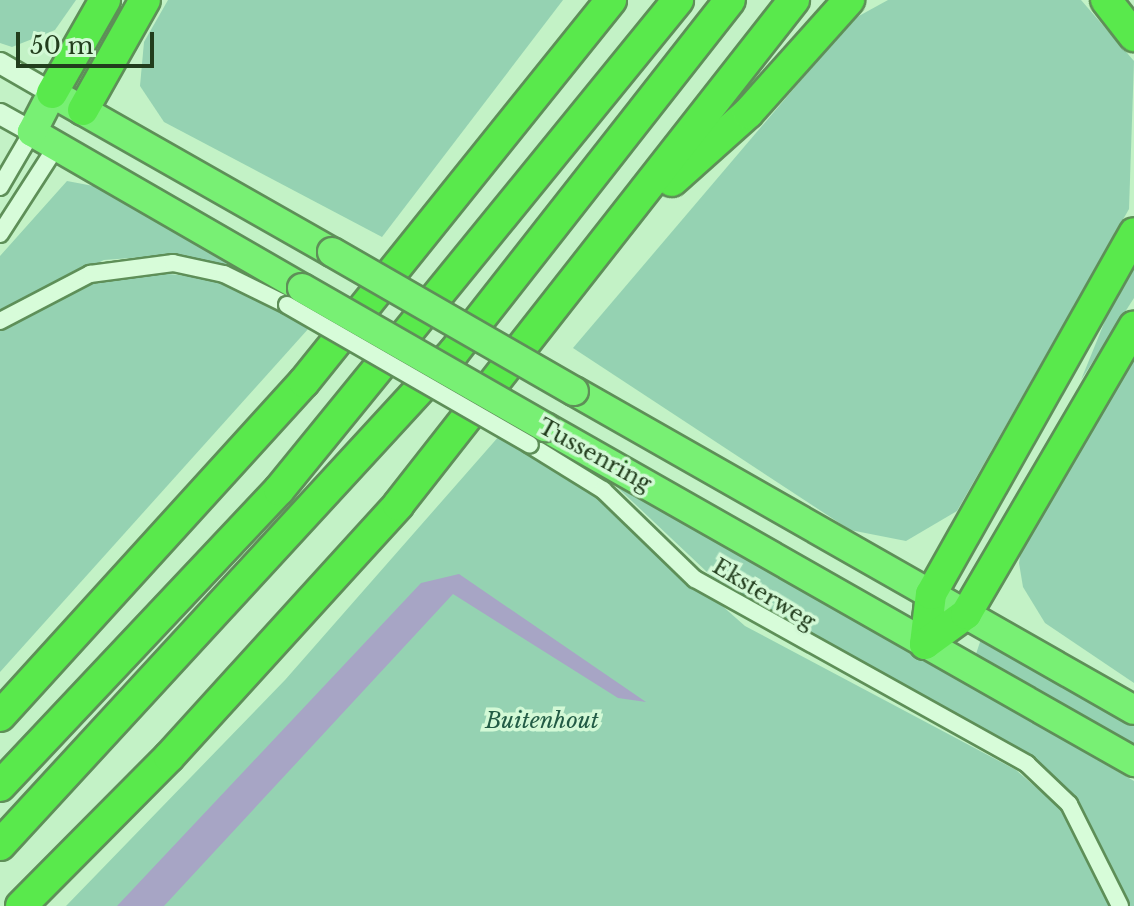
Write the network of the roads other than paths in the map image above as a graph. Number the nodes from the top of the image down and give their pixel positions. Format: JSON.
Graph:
{"nodes":[{"id":1,"x":105,"y":0,"type":"edge"},
{"id":2,"x":145,"y":0,"type":"edge"},
{"id":3,"x":588,"y":0,"type":"edge"},
{"id":4,"x":611,"y":0,"type":"edge"},
{"id":5,"x":678,"y":0,"type":"edge"},
{"id":6,"x":730,"y":0,"type":"edge"},
{"id":7,"x":794,"y":0,"type":"edge"},
{"id":8,"x":849,"y":0,"type":"edge"},
{"id":9,"x":1106,"y":0,"type":"edge"},
{"id":10,"x":1134,"y":36,"type":"edge"},
{"id":11,"x":0,"y":63,"type":"edge"},
{"id":12,"x":52,"y":93,"type":"junction"},
{"id":13,"x":83,"y":110,"type":"junction"},
{"id":14,"x":0,"y":114,"type":"edge"},
{"id":15,"x":44,"y":139,"type":"junction"},
{"id":16,"x":469,"y":185,"type":"junction"},
{"id":17,"x":0,"y":187,"type":"edge"},
{"id":18,"x":614,"y":233,"type":"junction"},
{"id":19,"x":1134,"y":233,"type":"edge"},
{"id":20,"x":0,"y":234,"type":"edge"},
{"id":21,"x":295,"y":296,"type":"junction"},
{"id":22,"x":0,"y":321,"type":"edge"},
{"id":23,"x":1134,"y":326,"type":"edge"},
{"id":24,"x":537,"y":436,"type":"junction"},
{"id":25,"x":931,"y":594,"type":"junction"},
{"id":26,"x":966,"y":614,"type":"junction"},
{"id":27,"x":925,"y":644,"type":"junction"},
{"id":28,"x":1134,"y":710,"type":"edge"},
{"id":29,"x":0,"y":716,"type":"edge"},
{"id":30,"x":1134,"y":762,"type":"edge"},
{"id":31,"x":0,"y":786,"type":"edge"},
{"id":32,"x":0,"y":845,"type":"edge"},
{"id":33,"x":21,"y":906,"type":"edge"},
{"id":34,"x":1120,"y":906,"type":"edge"}],
"edges":[{"from":1,"to":12,"type":"highway"},
{"from":2,"to":13,"type":"highway"},
{"from":3,"to":16,"type":"highway"},
{"from":4,"to":16,"type":"highway"},
{"from":5,"to":31,"type":"highway"},
{"from":6,"to":32,"type":"highway"},
{"from":7,"to":18,"type":"highway"},
{"from":8,"to":18,"type":"highway"},
{"from":9,"to":10,"type":"highway"},
{"from":11,"to":12,"type":"street"},
{"from":12,"to":13,"type":"highway","name":"Tussenring"},
{"from":12,"to":15,"type":"highway"},
{"from":13,"to":15,"type":"highway"},
{"from":13,"to":25,"type":"highway","name":"Tussenring","bridge":true},
{"from":14,"to":15,"type":"street"},
{"from":15,"to":17,"type":"street"},
{"from":15,"to":20,"type":"street"},
{"from":15,"to":21,"type":"highway","name":"Tussenring"},
{"from":16,"to":29,"type":"highway"},
{"from":18,"to":33,"type":"highway"},
{"from":19,"to":25,"type":"highway"},
{"from":21,"to":22,"type":"street"},
{"from":21,"to":24,"type":"highway","name":"Tussenring","bridge":true},
{"from":23,"to":26,"type":"highway"},
{"from":24,"to":27,"type":"highway","name":"Tussenring"},
{"from":24,"to":34,"type":"street","name":"Eksterweg"},
{"from":25,"to":26,"type":"highway","name":"Tussenring"},
{"from":25,"to":27,"type":"highway"},
{"from":26,"to":27,"type":"highway"},
{"from":26,"to":28,"type":"highway","name":"Tussenring"},
{"from":27,"to":30,"type":"highway","name":"Tussenring"}]}
